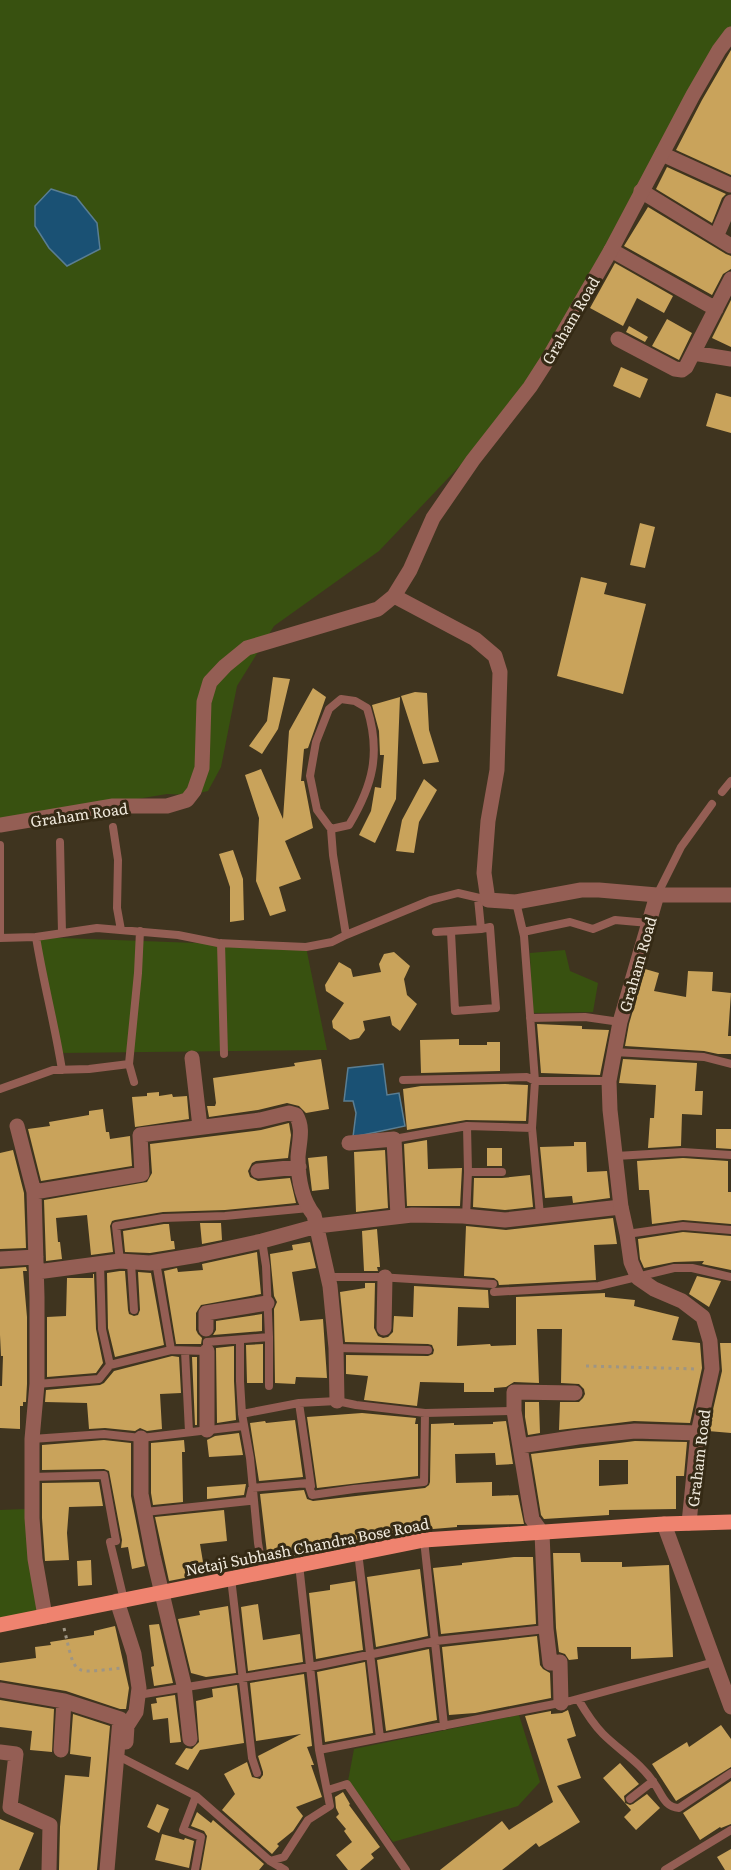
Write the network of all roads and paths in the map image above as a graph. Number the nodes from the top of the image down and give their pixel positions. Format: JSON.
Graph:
{"nodes":[{"id":1,"x":731,"y":34,"type":"edge"},
{"id":2,"x":662,"y":154,"type":"junction"},
{"id":3,"x":731,"y":185,"type":"edge"},
{"id":4,"x":641,"y":190,"type":"junction"},
{"id":5,"x":731,"y":202,"type":"edge"},
{"id":6,"x":716,"y":237,"type":"junction"},
{"id":7,"x":731,"y":246,"type":"edge"},
{"id":8,"x":611,"y":250,"type":"junction"},
{"id":9,"x":731,"y":279,"type":"edge"},
{"id":10,"x":716,"y":309,"type":"junction"},
{"id":11,"x":618,"y":339,"type":"dead end"},
{"id":12,"x":693,"y":353,"type":"junction"},
{"id":13,"x":731,"y":359,"type":"edge"},
{"id":14,"x":394,"y":596,"type":"junction"},
{"id":15,"x":731,"y":781,"type":"edge"},
{"id":16,"x":722,"y":792,"type":"dead end"},
{"id":17,"x":712,"y":804,"type":"dead end"},
{"id":18,"x":0,"y":825,"type":"edge"},
{"id":19,"x":113,"y":827,"type":"dead end"},
{"id":20,"x":331,"y":829,"type":"junction"},
{"id":21,"x":60,"y":842,"type":"dead end"},
{"id":22,"x":0,"y":845,"type":"edge"},
{"id":23,"x":657,"y":895,"type":"junction"},
{"id":24,"x":731,"y":895,"type":"edge"},
{"id":25,"x":483,"y":899,"type":"junction"},
{"id":26,"x":516,"y":902,"type":"junction"},
{"id":27,"x":649,"y":923,"type":"junction"},
{"id":28,"x":481,"y":929,"type":"junction"},
{"id":29,"x":121,"y":930,"type":"junction"},
{"id":30,"x":140,"y":931,"type":"junction"},
{"id":31,"x":436,"y":932,"type":"dead end"},
{"id":32,"x":451,"y":932,"type":"junction"},
{"id":33,"x":523,"y":932,"type":"junction"},
{"id":34,"x":62,"y":933,"type":"junction"},
{"id":35,"x":346,"y":935,"type":"junction"},
{"id":36,"x":36,"y":937,"type":"junction"},
{"id":37,"x":0,"y":938,"type":"edge"},
{"id":38,"x":221,"y":943,"type":"junction"},
{"id":39,"x":530,"y":1018,"type":"junction"},
{"id":40,"x":620,"y":1022,"type":"junction"},
{"id":41,"x":614,"y":1052,"type":"junction"},
{"id":42,"x":224,"y":1054,"type":"dead end"},
{"id":43,"x":192,"y":1058,"type":"dead end"},
{"id":44,"x":129,"y":1064,"type":"junction"},
{"id":45,"x":731,"y":1064,"type":"edge"},
{"id":46,"x":62,"y":1070,"type":"junction"},
{"id":47,"x":403,"y":1080,"type":"dead end"},
{"id":48,"x":536,"y":1081,"type":"junction"},
{"id":49,"x":609,"y":1081,"type":"junction"},
{"id":50,"x":135,"y":1082,"type":"dead end"},
{"id":51,"x":0,"y":1089,"type":"edge"},
{"id":52,"x":17,"y":1126,"type":"dead end"},
{"id":53,"x":466,"y":1126,"type":"junction"},
{"id":54,"x":200,"y":1127,"type":"junction"},
{"id":55,"x":532,"y":1128,"type":"junction"},
{"id":56,"x":394,"y":1138,"type":"junction"},
{"id":57,"x":349,"y":1143,"type":"dead end"},
{"id":58,"x":731,"y":1155,"type":"edge"},
{"id":59,"x":616,"y":1156,"type":"junction"},
{"id":60,"x":299,"y":1167,"type":"junction"},
{"id":61,"x":258,"y":1170,"type":"dead end"},
{"id":62,"x":468,"y":1172,"type":"junction"},
{"id":63,"x":502,"y":1172,"type":"dead end"},
{"id":64,"x":34,"y":1192,"type":"junction"},
{"id":65,"x":309,"y":1208,"type":"junction"},
{"id":66,"x":621,"y":1208,"type":"junction"},
{"id":67,"x":540,"y":1215,"type":"junction"},
{"id":68,"x":398,"y":1216,"type":"junction"},
{"id":69,"x":466,"y":1217,"type":"junction"},
{"id":70,"x":317,"y":1226,"type":"junction"},
{"id":71,"x":731,"y":1230,"type":"edge"},
{"id":72,"x":627,"y":1233,"type":"junction"},
{"id":73,"x":262,"y":1241,"type":"junction"},
{"id":74,"x":0,"y":1259,"type":"edge"},
{"id":75,"x":126,"y":1262,"type":"junction"},
{"id":76,"x":156,"y":1262,"type":"junction"},
{"id":77,"x":36,"y":1264,"type":"junction"},
{"id":78,"x":100,"y":1264,"type":"junction"},
{"id":79,"x":328,"y":1277,"type":"junction"},
{"id":80,"x":385,"y":1277,"type":"junction"},
{"id":81,"x":731,"y":1277,"type":"edge"},
{"id":82,"x":638,"y":1278,"type":"junction"},
{"id":83,"x":267,"y":1303,"type":"junction"},
{"id":84,"x":134,"y":1310,"type":"dead end"},
{"id":85,"x":384,"y":1328,"type":"dead end"},
{"id":86,"x":206,"y":1329,"type":"dead end"},
{"id":87,"x":269,"y":1337,"type":"junction"},
{"id":88,"x":240,"y":1340,"type":"junction"},
{"id":89,"x":336,"y":1348,"type":"junction"},
{"id":90,"x":171,"y":1350,"type":"junction"},
{"id":91,"x":428,"y":1350,"type":"dead end"},
{"id":92,"x":185,"y":1351,"type":"junction"},
{"id":93,"x":207,"y":1351,"type":"junction"},
{"id":94,"x":110,"y":1365,"type":"junction"},
{"id":95,"x":586,"y":1366,"type":"dead end"},
{"id":96,"x":712,"y":1369,"type":"junction"},
{"id":97,"x":37,"y":1384,"type":"junction"},
{"id":98,"x":269,"y":1386,"type":"dead end"},
{"id":99,"x":575,"y":1393,"type":"dead end"},
{"id":100,"x":337,"y":1401,"type":"junction"},
{"id":101,"x":299,"y":1403,"type":"junction"},
{"id":102,"x":514,"y":1412,"type":"junction"},
{"id":103,"x":425,"y":1413,"type":"junction"},
{"id":104,"x":242,"y":1414,"type":"junction"},
{"id":105,"x":243,"y":1426,"type":"junction"},
{"id":106,"x":207,"y":1430,"type":"junction"},
{"id":107,"x":189,"y":1432,"type":"junction"},
{"id":108,"x":698,"y":1433,"type":"junction"},
{"id":109,"x":141,"y":1438,"type":"junction"},
{"id":110,"x":32,"y":1439,"type":"junction"},
{"id":111,"x":520,"y":1446,"type":"junction"},
{"id":112,"x":31,"y":1477,"type":"junction"},
{"id":113,"x":252,"y":1488,"type":"junction"},
{"id":114,"x":312,"y":1495,"type":"junction"},
{"id":115,"x":145,"y":1512,"type":"junction"},
{"id":116,"x":731,"y":1522,"type":"edge"},
{"id":117,"x":689,"y":1523,"type":"junction"},
{"id":118,"x":664,"y":1524,"type":"junction"},
{"id":119,"x":542,"y":1533,"type":"junction"},
{"id":120,"x":424,"y":1540,"type":"junction"},
{"id":121,"x":358,"y":1552,"type":"junction"},
{"id":122,"x":299,"y":1564,"type":"junction"},
{"id":123,"x":263,"y":1571,"type":"junction"},
{"id":124,"x":231,"y":1578,"type":"junction"},
{"id":125,"x":162,"y":1592,"type":"junction"},
{"id":126,"x":121,"y":1600,"type":"junction"},
{"id":127,"x":60,"y":1613,"type":"junction"},
{"id":128,"x":45,"y":1616,"type":"junction"},
{"id":129,"x":0,"y":1625,"type":"edge"},
{"id":130,"x":546,"y":1629,"type":"junction"},
{"id":131,"x":436,"y":1641,"type":"junction"},
{"id":132,"x":369,"y":1654,"type":"junction"},
{"id":133,"x":714,"y":1662,"type":"junction"},
{"id":134,"x":136,"y":1666,"type":"junction"},
{"id":135,"x":310,"y":1667,"type":"junction"},
{"id":136,"x":244,"y":1678,"type":"junction"},
{"id":137,"x":184,"y":1688,"type":"junction"},
{"id":138,"x":0,"y":1690,"type":"edge"},
{"id":139,"x":138,"y":1695,"type":"junction"},
{"id":140,"x":578,"y":1699,"type":"junction"},
{"id":141,"x":64,"y":1701,"type":"junction"},
{"id":142,"x":561,"y":1703,"type":"junction"},
{"id":143,"x":731,"y":1707,"type":"edge"},
{"id":144,"x":444,"y":1726,"type":"junction"},
{"id":145,"x":380,"y":1738,"type":"junction"},
{"id":146,"x":190,"y":1739,"type":"dead end"},
{"id":147,"x":61,"y":1750,"type":"dead end"},
{"id":148,"x":320,"y":1750,"type":"junction"},
{"id":149,"x":0,"y":1752,"type":"edge"},
{"id":150,"x":124,"y":1758,"type":"junction"},
{"id":151,"x":257,"y":1773,"type":"dead end"},
{"id":152,"x":731,"y":1773,"type":"edge"},
{"id":153,"x":653,"y":1781,"type":"junction"},
{"id":154,"x":328,"y":1790,"type":"junction"},
{"id":155,"x":196,"y":1796,"type":"junction"},
{"id":156,"x":630,"y":1799,"type":"dead end"},
{"id":157,"x":5,"y":1810,"type":"edge"},
{"id":158,"x":731,"y":1830,"type":"edge"},
{"id":159,"x":270,"y":1861,"type":"junction"},
{"id":160,"x":49,"y":1870,"type":"edge"},
{"id":161,"x":107,"y":1870,"type":"edge"},
{"id":162,"x":114,"y":1870,"type":"edge"},
{"id":163,"x":195,"y":1870,"type":"edge"},
{"id":164,"x":285,"y":1870,"type":"edge"},
{"id":165,"x":406,"y":1870,"type":"edge"},
{"id":166,"x":665,"y":1870,"type":"edge"}],
"edges":[{"from":1,"to":2,"type":"street","name":"Graham Road"},
{"from":2,"to":3,"type":"street"},
{"from":2,"to":4,"type":"street","name":"Graham Road"},
{"from":4,"to":6,"type":"street"},
{"from":4,"to":8,"type":"street","name":"Graham Road"},
{"from":5,"to":6,"type":"street"},
{"from":6,"to":7,"type":"street"},
{"from":8,"to":10,"type":"street"},
{"from":8,"to":14,"type":"street","name":"Graham Road"},
{"from":9,"to":10,"type":"street"},
{"from":10,"to":12,"type":"street"},
{"from":11,"to":12,"type":"street"},
{"from":12,"to":13,"type":"street"},
{"from":14,"to":18,"type":"street","name":"Graham Road"},
{"from":14,"to":25,"type":"street"},
{"from":15,"to":16,"type":"lane"},
{"from":17,"to":23,"type":"lane"},
{"from":19,"to":29,"type":"lane"},
{"from":20,"to":20,"type":"lane"},
{"from":20,"to":35,"type":"lane"},
{"from":21,"to":34,"type":"lane"},
{"from":22,"to":37,"type":"lane"},
{"from":23,"to":24,"type":"street"},
{"from":23,"to":26,"type":"street","name":"Graham Road"},
{"from":23,"to":27,"type":"street","name":"Graham Road"},
{"from":25,"to":26,"type":"street","name":"Graham Road"},
{"from":25,"to":28,"type":"lane"},
{"from":25,"to":35,"type":"lane"},
{"from":26,"to":33,"type":"lane"},
{"from":27,"to":33,"type":"lane"},
{"from":27,"to":40,"type":"street","name":"Graham Road"},
{"from":28,"to":32,"type":"lane"},
{"from":28,"to":32,"type":"lane"},
{"from":29,"to":30,"type":"lane"},
{"from":29,"to":34,"type":"lane"},
{"from":30,"to":38,"type":"lane"},
{"from":30,"to":44,"type":"lane"},
{"from":31,"to":32,"type":"lane"},
{"from":33,"to":39,"type":"lane"},
{"from":34,"to":36,"type":"lane"},
{"from":35,"to":38,"type":"lane"},
{"from":36,"to":37,"type":"lane"},
{"from":36,"to":46,"type":"lane"},
{"from":38,"to":42,"type":"lane"},
{"from":39,"to":40,"type":"lane"},
{"from":39,"to":48,"type":"lane"},
{"from":40,"to":41,"type":"street","name":"Graham Road"},
{"from":41,"to":45,"type":"lane"},
{"from":41,"to":49,"type":"street","name":"Graham Road"},
{"from":43,"to":54,"type":"street"},
{"from":44,"to":46,"type":"lane"},
{"from":44,"to":50,"type":"lane"},
{"from":46,"to":51,"type":"lane"},
{"from":47,"to":48,"type":"lane"},
{"from":48,"to":49,"type":"lane"},
{"from":48,"to":55,"type":"lane"},
{"from":49,"to":59,"type":"street","name":"Graham Road"},
{"from":52,"to":64,"type":"street"},
{"from":53,"to":55,"type":"lane"},
{"from":53,"to":56,"type":"lane"},
{"from":53,"to":62,"type":"lane"},
{"from":54,"to":60,"type":"street"},
{"from":54,"to":64,"type":"street"},
{"from":55,"to":67,"type":"lane"},
{"from":56,"to":57,"type":"street"},
{"from":56,"to":68,"type":"street"},
{"from":58,"to":59,"type":"lane"},
{"from":59,"to":66,"type":"street","name":"Graham Road"},
{"from":60,"to":61,"type":"street"},
{"from":60,"to":65,"type":"street"},
{"from":62,"to":63,"type":"lane"},
{"from":62,"to":69,"type":"lane"},
{"from":64,"to":77,"type":"street"},
{"from":65,"to":70,"type":"street"},
{"from":65,"to":75,"type":"lane"},
{"from":66,"to":67,"type":"street"},
{"from":66,"to":72,"type":"street","name":"Graham Road"},
{"from":67,"to":69,"type":"street"},
{"from":68,"to":69,"type":"street"},
{"from":68,"to":70,"type":"street"},
{"from":70,"to":73,"type":"street"},
{"from":70,"to":79,"type":"street"},
{"from":71,"to":72,"type":"lane"},
{"from":72,"to":82,"type":"street","name":"Graham Road"},
{"from":73,"to":76,"type":"street"},
{"from":73,"to":83,"type":"lane"},
{"from":74,"to":77,"type":"street"},
{"from":75,"to":76,"type":"street"},
{"from":75,"to":78,"type":"street"},
{"from":75,"to":84,"type":"lane"},
{"from":76,"to":90,"type":"lane"},
{"from":77,"to":78,"type":"street"},
{"from":77,"to":97,"type":"street"},
{"from":78,"to":94,"type":"lane"},
{"from":79,"to":80,"type":"lane"},
{"from":79,"to":89,"type":"street"},
{"from":80,"to":82,"type":"lane"},
{"from":80,"to":85,"type":"street"},
{"from":81,"to":82,"type":"lane"},
{"from":82,"to":96,"type":"street","name":"Graham Road"},
{"from":83,"to":86,"type":"street"},
{"from":83,"to":87,"type":"lane"},
{"from":87,"to":88,"type":"lane"},
{"from":87,"to":98,"type":"lane"},
{"from":88,"to":93,"type":"lane"},
{"from":88,"to":104,"type":"lane"},
{"from":89,"to":91,"type":"lane"},
{"from":89,"to":100,"type":"street"},
{"from":90,"to":92,"type":"lane"},
{"from":90,"to":94,"type":"lane"},
{"from":92,"to":93,"type":"lane"},
{"from":92,"to":107,"type":"lane"},
{"from":93,"to":106,"type":"street"},
{"from":94,"to":97,"type":"lane"},
{"from":95,"to":96,"type":"path"},
{"from":96,"to":108,"type":"street","name":"Graham Road"},
{"from":97,"to":110,"type":"street"},
{"from":99,"to":102,"type":"street"},
{"from":100,"to":101,"type":"lane"},
{"from":100,"to":103,"type":"lane"},
{"from":101,"to":104,"type":"lane"},
{"from":101,"to":114,"type":"lane"},
{"from":102,"to":103,"type":"lane"},
{"from":102,"to":111,"type":"street"},
{"from":103,"to":114,"type":"lane"},
{"from":104,"to":105,"type":"lane"},
{"from":105,"to":106,"type":"lane"},
{"from":105,"to":113,"type":"lane"},
{"from":106,"to":107,"type":"lane"},
{"from":107,"to":109,"type":"lane"},
{"from":108,"to":111,"type":"street"},
{"from":108,"to":117,"type":"street","name":"Graham Road"},
{"from":109,"to":110,"type":"lane"},
{"from":109,"to":115,"type":"street"},
{"from":110,"to":112,"type":"street"},
{"from":111,"to":119,"type":"street"},
{"from":112,"to":126,"type":"lane"},
{"from":112,"to":128,"type":"street"},
{"from":113,"to":114,"type":"lane"},
{"from":113,"to":115,"type":"lane"},
{"from":113,"to":123,"type":"lane"},
{"from":115,"to":125,"type":"street"},
{"from":116,"to":117,"type":"main road","name":"Netaji Subhash Chandra Bose Road"},
{"from":117,"to":118,"type":"main road","name":"Netaji Subhash Chandra Bose Road"},
{"from":118,"to":119,"type":"main road","name":"Netaji Subhash Chandra Bose Road"},
{"from":118,"to":133,"type":"street"},
{"from":119,"to":120,"type":"main road","name":"Netaji Subhash Chandra Bose Road"},
{"from":119,"to":130,"type":"street"},
{"from":120,"to":121,"type":"main road","name":"Netaji Subhash Chandra Bose Road"},
{"from":120,"to":131,"type":"lane"},
{"from":121,"to":122,"type":"main road","name":"Netaji Subhash Chandra Bose Road"},
{"from":121,"to":132,"type":"lane"},
{"from":122,"to":123,"type":"main road","name":"Netaji Subhash Chandra Bose Road"},
{"from":122,"to":135,"type":"lane"},
{"from":123,"to":124,"type":"main road","name":"Netaji Subhash Chandra Bose Road"},
{"from":124,"to":125,"type":"main road","name":"Netaji Subhash Chandra Bose Road"},
{"from":124,"to":136,"type":"lane"},
{"from":125,"to":126,"type":"main road","name":"Netaji Subhash Chandra Bose Road"},
{"from":125,"to":137,"type":"street"},
{"from":126,"to":127,"type":"main road","name":"Netaji Subhash Chandra Bose Road"},
{"from":126,"to":134,"type":"street"},
{"from":127,"to":128,"type":"main road","name":"Netaji Subhash Chandra Bose Road"},
{"from":127,"to":134,"type":"path"},
{"from":128,"to":129,"type":"main road","name":"Netaji Subhash Chandra Bose Road"},
{"from":130,"to":131,"type":"lane"},
{"from":130,"to":142,"type":"street"},
{"from":131,"to":132,"type":"lane"},
{"from":131,"to":144,"type":"lane"},
{"from":132,"to":135,"type":"lane"},
{"from":132,"to":145,"type":"lane"},
{"from":133,"to":140,"type":"lane"},
{"from":133,"to":143,"type":"street"},
{"from":134,"to":139,"type":"street"},
{"from":135,"to":136,"type":"lane"},
{"from":135,"to":148,"type":"lane"},
{"from":136,"to":137,"type":"lane"},
{"from":136,"to":151,"type":"lane"},
{"from":137,"to":139,"type":"lane"},
{"from":137,"to":146,"type":"street"},
{"from":138,"to":141,"type":"street"},
{"from":139,"to":150,"type":"street"},
{"from":140,"to":142,"type":"lane"},
{"from":140,"to":153,"type":"lane"},
{"from":141,"to":147,"type":"street"},
{"from":141,"to":161,"type":"street"},
{"from":142,"to":144,"type":"lane"},
{"from":144,"to":145,"type":"lane"},
{"from":145,"to":148,"type":"lane"},
{"from":148,"to":154,"type":"lane"},
{"from":149,"to":157,"type":"street"},
{"from":150,"to":155,"type":"lane"},
{"from":150,"to":162,"type":"street"},
{"from":152,"to":153,"type":"lane"},
{"from":153,"to":156,"type":"lane"},
{"from":154,"to":159,"type":"lane"},
{"from":154,"to":165,"type":"lane"},
{"from":155,"to":159,"type":"lane"},
{"from":155,"to":163,"type":"lane"},
{"from":157,"to":160,"type":"street"},
{"from":158,"to":166,"type":"lane"},
{"from":159,"to":164,"type":"lane"}]}
